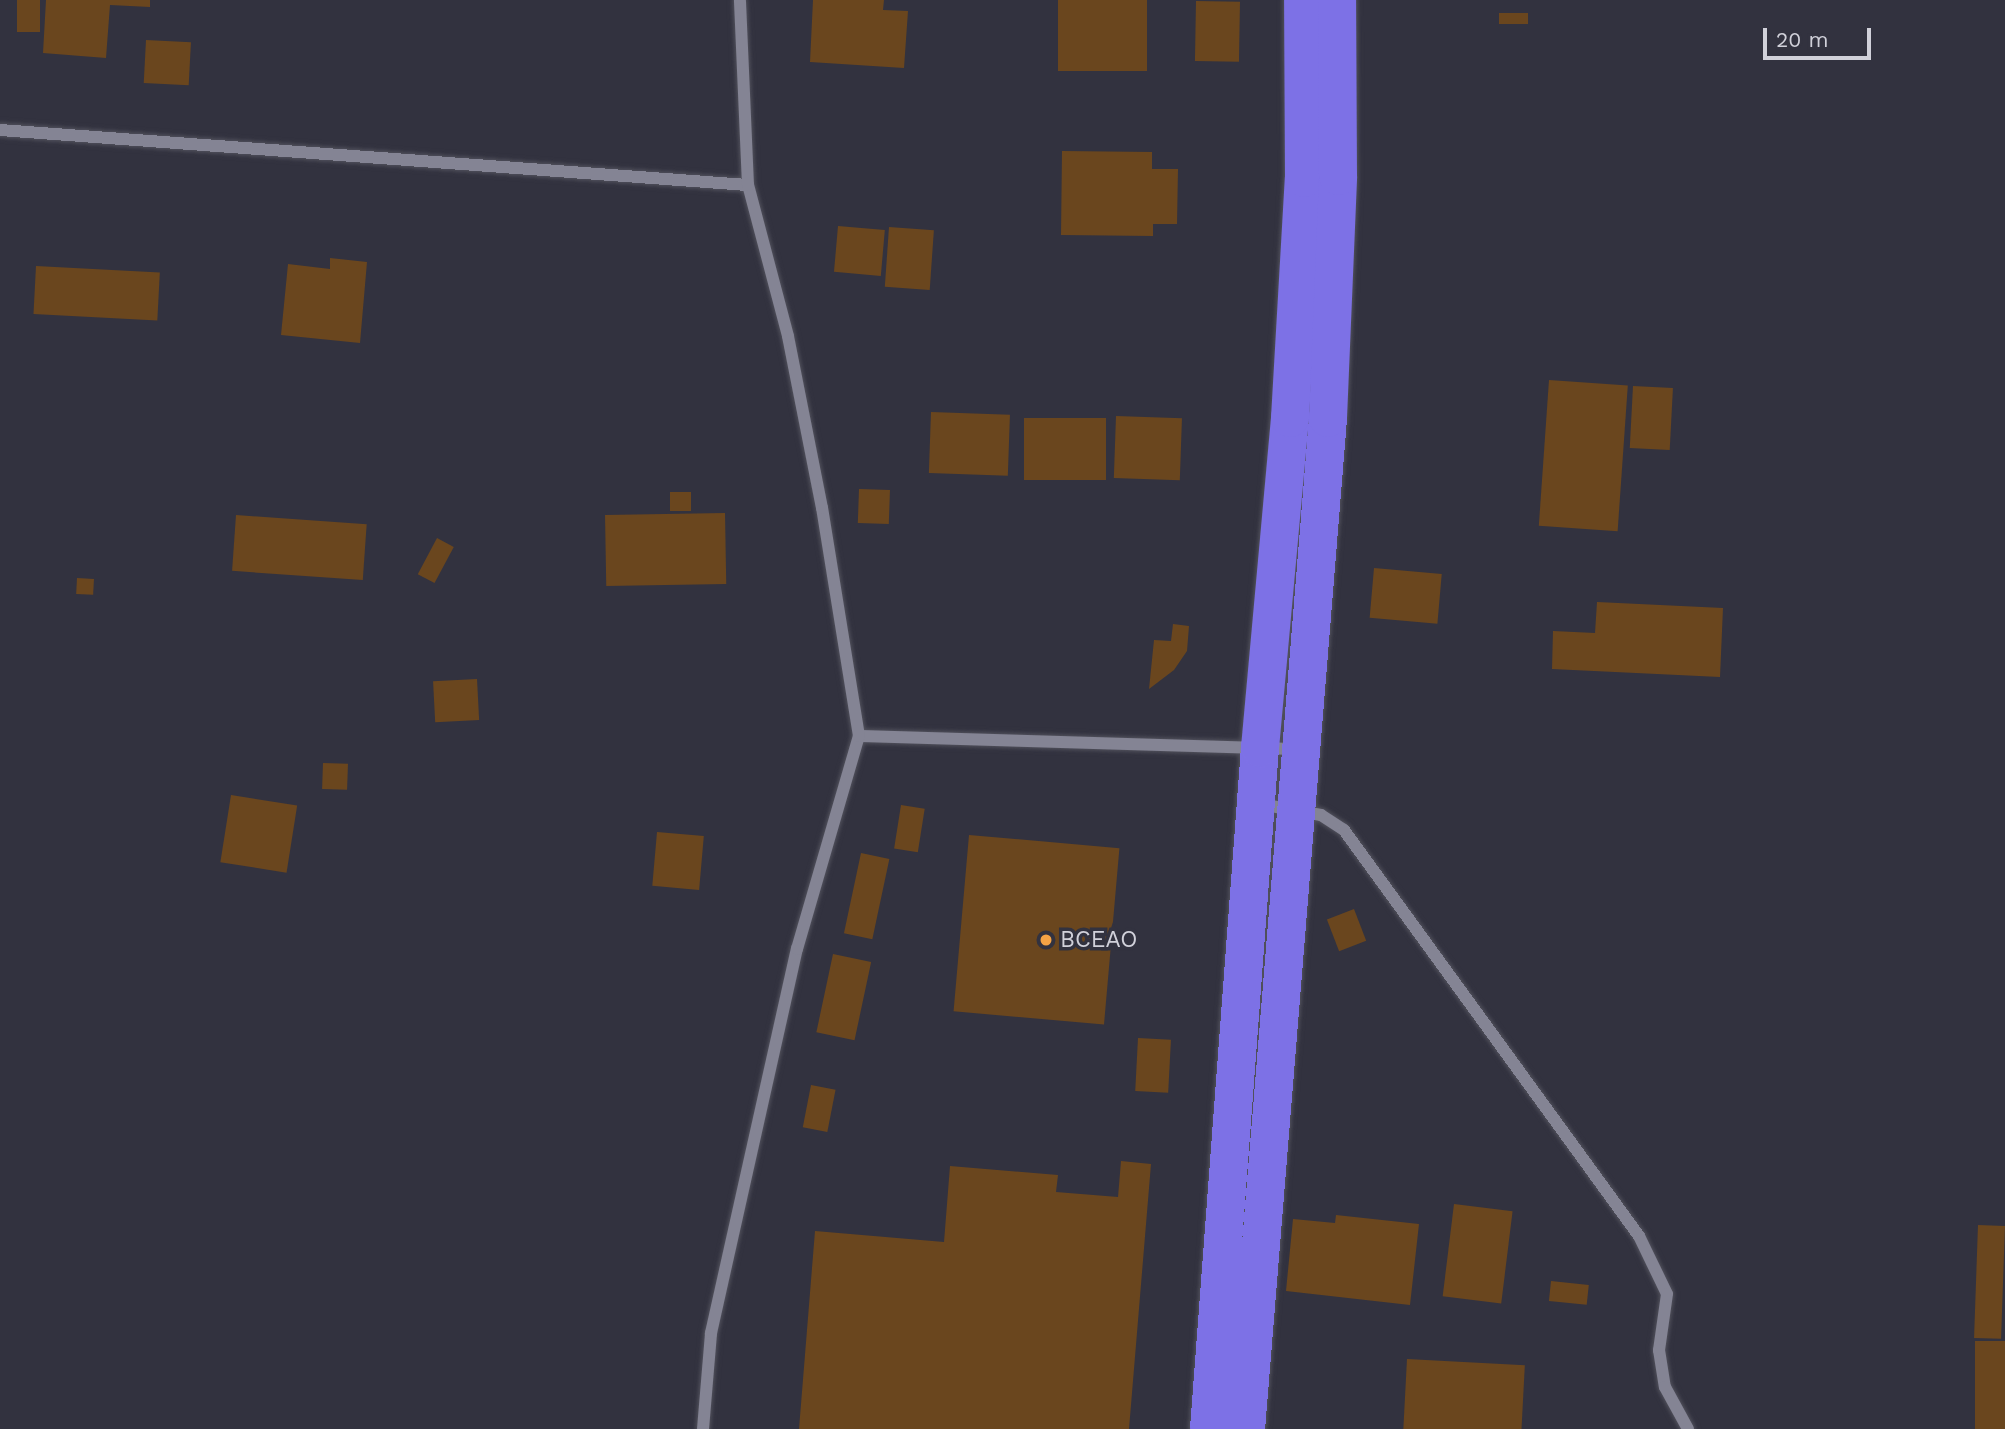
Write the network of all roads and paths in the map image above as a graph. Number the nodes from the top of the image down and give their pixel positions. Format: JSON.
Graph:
{"nodes":[{"id":1,"x":740,"y":0,"type":"edge"},
{"id":2,"x":1303,"y":0,"type":"edge"},
{"id":3,"x":1337,"y":0,"type":"edge"},
{"id":4,"x":0,"y":130,"type":"edge"},
{"id":5,"x":748,"y":185,"type":"junction"},
{"id":6,"x":1290,"y":418,"type":"junction"},
{"id":7,"x":1328,"y":418,"type":"junction"},
{"id":8,"x":859,"y":736,"type":"junction"},
{"id":9,"x":1260,"y":748,"type":"junction"},
{"id":10,"x":1300,"y":750,"type":"junction"},
{"id":11,"x":1257,"y":803,"type":"junction"},
{"id":12,"x":1295,"y":808,"type":"junction"},
{"id":13,"x":703,"y":1429,"type":"edge"},
{"id":14,"x":1209,"y":1429,"type":"edge"},
{"id":15,"x":1246,"y":1429,"type":"edge"},
{"id":16,"x":1688,"y":1429,"type":"edge"}],
"edges":[{"from":1,"to":5,"type":"street"},
{"from":2,"to":6,"type":"highway"},
{"from":3,"to":7,"type":"highway"},
{"from":4,"to":5,"type":"street"},
{"from":5,"to":8,"type":"street"},
{"from":6,"to":7,"type":"highway"},
{"from":6,"to":9,"type":"highway"},
{"from":7,"to":10,"type":"highway"},
{"from":8,"to":9,"type":"street"},
{"from":8,"to":13,"type":"street"},
{"from":9,"to":10,"type":"street"},
{"from":9,"to":11,"type":"highway"},
{"from":10,"to":12,"type":"highway"},
{"from":11,"to":12,"type":"street"},
{"from":11,"to":14,"type":"highway"},
{"from":12,"to":15,"type":"highway"},
{"from":12,"to":16,"type":"street"}]}
